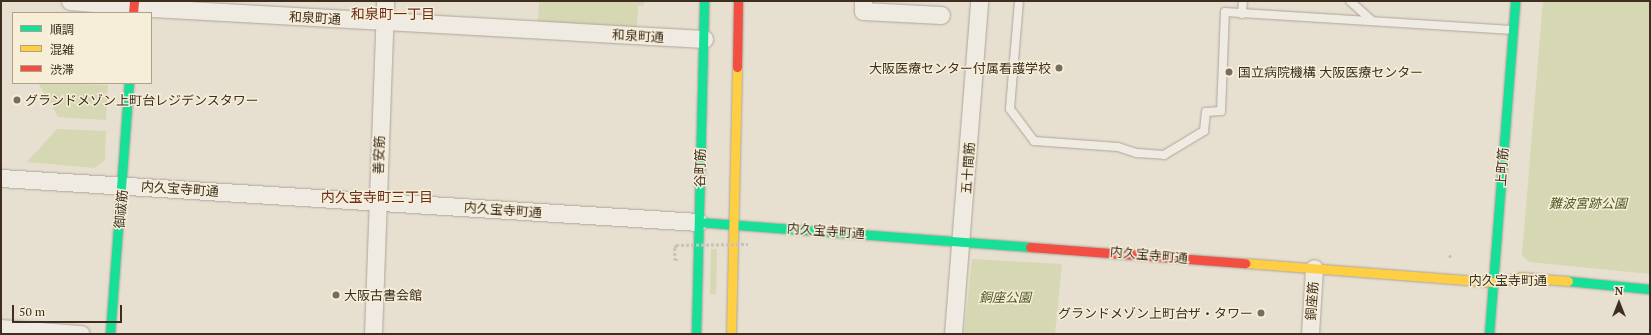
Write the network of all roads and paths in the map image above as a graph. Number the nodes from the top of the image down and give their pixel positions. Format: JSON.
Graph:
{"nodes":[{"id":1,"x":70,"y":1,"type":"edge"},
{"id":2,"x":384,"y":1,"type":"edge"},
{"id":3,"x":704,"y":1,"type":"edge"},
{"id":4,"x":738,"y":1,"type":"edge"},
{"id":5,"x":863,"y":1,"type":"edge"},
{"id":6,"x":979,"y":1,"type":"edge"},
{"id":7,"x":1019,"y":1,"type":"edge"},
{"id":8,"x":1243,"y":1,"type":"edge"},
{"id":9,"x":1350,"y":1,"type":"edge"},
{"id":10,"x":1515,"y":1,"type":"edge"},
{"id":11,"x":133,"y":7,"type":"edge"},
{"id":12,"x":1242,"y":14,"type":"junction"},
{"id":13,"x":941,"y":15,"type":"dead end"},
{"id":14,"x":384,"y":21,"type":"junction"},
{"id":15,"x":1372,"y":22,"type":"junction"},
{"id":16,"x":1513,"y":30,"type":"junction"},
{"id":17,"x":704,"y":39,"type":"junction"},
{"id":18,"x":129,"y":84,"type":"edge"},
{"id":19,"x":1,"y":178,"type":"edge"},
{"id":20,"x":123,"y":185,"type":"junction"},
{"id":21,"x":378,"y":202,"type":"junction"},
{"id":22,"x":699,"y":222,"type":"junction"},
{"id":23,"x":733,"y":224,"type":"junction"},
{"id":24,"x":963,"y":240,"type":"junction"},
{"id":25,"x":748,"y":244,"type":"dead end"},
{"id":26,"x":1449,"y":255,"type":"dead end"},
{"id":27,"x":1452,"y":258,"type":"dead end"},
{"id":28,"x":680,"y":260,"type":"dead end"},
{"id":29,"x":1314,"y":268,"type":"junction"},
{"id":30,"x":1494,"y":282,"type":"junction"},
{"id":31,"x":1650,"y":289,"type":"edge"},
{"id":32,"x":1,"y":328,"type":"edge"},
{"id":33,"x":81,"y":334,"type":"edge"},
{"id":34,"x":110,"y":334,"type":"edge"},
{"id":35,"x":373,"y":334,"type":"edge"},
{"id":36,"x":696,"y":334,"type":"edge"},
{"id":37,"x":731,"y":334,"type":"edge"},
{"id":38,"x":953,"y":334,"type":"edge"},
{"id":39,"x":1310,"y":334,"type":"edge"},
{"id":40,"x":1489,"y":334,"type":"edge"}],
"edges":[{"from":1,"to":11,"type":"street","name":"和泉町通"},
{"from":2,"to":14,"type":"street","name":"善安筋"},
{"from":3,"to":17,"type":"street","name":"谷町筋"},
{"from":4,"to":23,"type":"street"},
{"from":5,"to":13,"type":"street"},
{"from":6,"to":24,"type":"street","name":"五十間筋"},
{"from":7,"to":12,"type":"lane"},
{"from":8,"to":12,"type":"lane"},
{"from":9,"to":15,"type":"lane"},
{"from":10,"to":16,"type":"street","name":"上町筋"},
{"from":11,"to":14,"type":"street","name":"和泉町通"},
{"from":12,"to":15,"type":"lane"},
{"from":14,"to":17,"type":"street","name":"和泉町通"},
{"from":14,"to":21,"type":"street","name":"善安筋"},
{"from":15,"to":16,"type":"lane"},
{"from":16,"to":30,"type":"street","name":"上町筋"},
{"from":17,"to":22,"type":"street","name":"谷町筋"},
{"from":18,"to":20,"type":"street","name":"御祓筋"},
{"from":19,"to":20,"type":"street","name":"内久宝寺町通"},
{"from":20,"to":21,"type":"street","name":"内久宝寺町通"},
{"from":20,"to":34,"type":"street","name":"御祓筋"},
{"from":21,"to":22,"type":"street","name":"内久宝寺町通"},
{"from":21,"to":35,"type":"street","name":"善安筋"},
{"from":22,"to":23,"type":"street","name":"内久宝寺町通"},
{"from":22,"to":36,"type":"street","name":"谷町筋"},
{"from":23,"to":24,"type":"street","name":"内久宝寺町通"},
{"from":23,"to":37,"type":"street"},
{"from":24,"to":29,"type":"street","name":"内久宝寺町通"},
{"from":24,"to":38,"type":"street","name":"五十間筋"},
{"from":25,"to":28,"type":"path","bridge":true},
{"from":26,"to":27,"type":"path"},
{"from":29,"to":30,"type":"street","name":"内久宝寺町通"},
{"from":29,"to":39,"type":"street","name":"銅座筋"},
{"from":30,"to":31,"type":"street","name":"内久宝寺町通"},
{"from":30,"to":40,"type":"street","name":"上町筋"},
{"from":32,"to":33,"type":"street"}]}
